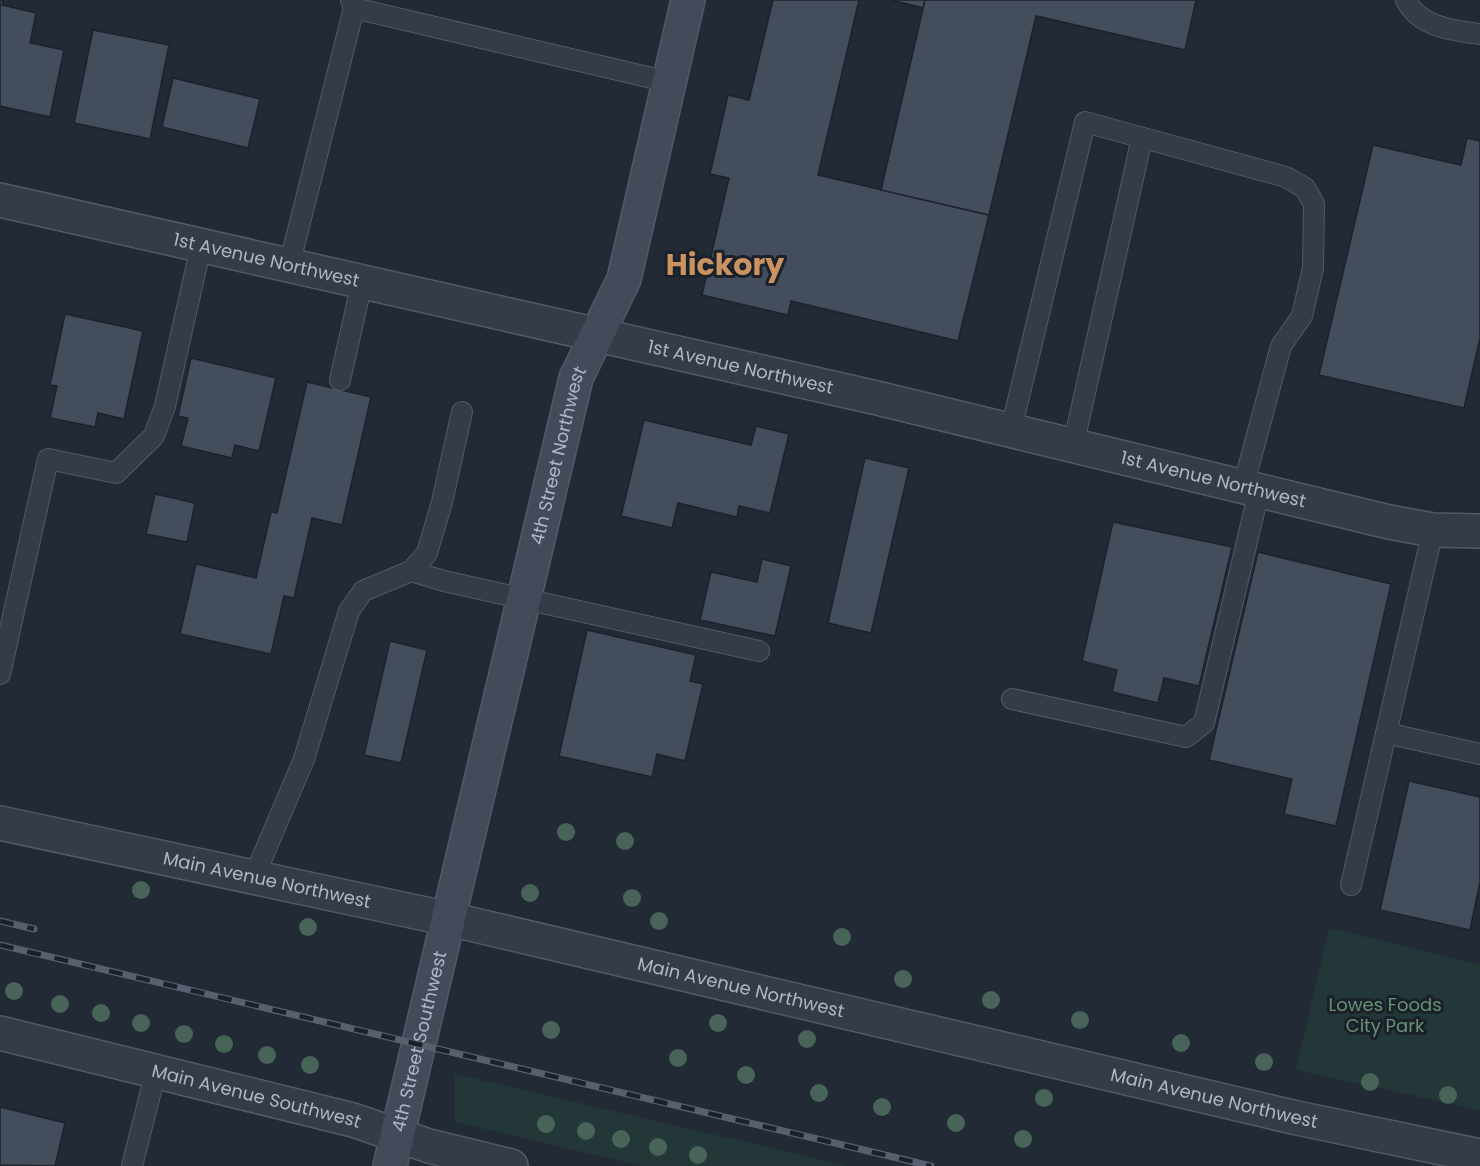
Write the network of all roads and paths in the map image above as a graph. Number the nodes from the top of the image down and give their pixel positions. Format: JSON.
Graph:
{"nodes":[{"id":1,"x":688,"y":0,"type":"edge"},
{"id":2,"x":1406,"y":0,"type":"edge"},
{"id":3,"x":353,"y":4,"type":"edge"},
{"id":4,"x":1480,"y":34,"type":"edge"},
{"id":5,"x":669,"y":82,"type":"junction"},
{"id":6,"x":1142,"y":138,"type":"junction"},
{"id":7,"x":0,"y":200,"type":"edge"},
{"id":8,"x":201,"y":246,"type":"junction"},
{"id":9,"x":289,"y":266,"type":"junction"},
{"id":10,"x":362,"y":282,"type":"junction"},
{"id":11,"x":597,"y":336,"type":"junction"},
{"id":12,"x":340,"y":380,"type":"dead end"},
{"id":13,"x":462,"y":412,"type":"dead end"},
{"id":14,"x":1011,"y":430,"type":"junction"},
{"id":15,"x":1073,"y":446,"type":"junction"},
{"id":16,"x":1251,"y":489,"type":"junction"},
{"id":17,"x":1433,"y":530,"type":"junction"},
{"id":18,"x":1480,"y":531,"type":"edge"},
{"id":19,"x":411,"y":571,"type":"junction"},
{"id":20,"x":525,"y":598,"type":"junction"},
{"id":21,"x":759,"y":651,"type":"dead end"},
{"id":22,"x":0,"y":674,"type":"edge"},
{"id":23,"x":1012,"y":699,"type":"dead end"},
{"id":24,"x":1386,"y":733,"type":"junction"},
{"id":25,"x":1480,"y":754,"type":"edge"},
{"id":26,"x":0,"y":823,"type":"edge"},
{"id":27,"x":254,"y":877,"type":"junction"},
{"id":28,"x":1351,"y":885,"type":"dead end"},
{"id":29,"x":449,"y":919,"type":"junction"},
{"id":30,"x":0,"y":1033,"type":"edge"},
{"id":31,"x":156,"y":1071,"type":"junction"},
{"id":32,"x":393,"y":1151,"type":"edge"},
{"id":33,"x":1480,"y":1156,"type":"edge"},
{"id":34,"x":132,"y":1166,"type":"edge"},
{"id":35,"x":511,"y":1166,"type":"edge"}],
"edges":[{"from":1,"to":5,"type":"main road","name":"4th Street Northwest"},
{"from":2,"to":4,"type":"lane"},
{"from":3,"to":5,"type":"lane"},
{"from":3,"to":9,"type":"lane"},
{"from":5,"to":11,"type":"main road","name":"4th Street Northwest"},
{"from":6,"to":14,"type":"lane"},
{"from":6,"to":15,"type":"lane"},
{"from":6,"to":16,"type":"lane"},
{"from":7,"to":8,"type":"street","name":"1st Avenue Northwest"},
{"from":8,"to":9,"type":"street","name":"1st Avenue Northwest"},
{"from":8,"to":22,"type":"lane"},
{"from":9,"to":10,"type":"street","name":"1st Avenue Northwest"},
{"from":10,"to":11,"type":"street","name":"1st Avenue Northwest"},
{"from":10,"to":12,"type":"lane"},
{"from":11,"to":14,"type":"street","name":"1st Avenue Northwest"},
{"from":11,"to":20,"type":"main road","name":"4th Street Northwest"},
{"from":13,"to":19,"type":"lane"},
{"from":14,"to":15,"type":"street","name":"1st Avenue Northwest"},
{"from":15,"to":16,"type":"street","name":"1st Avenue Northwest"},
{"from":16,"to":17,"type":"street","name":"1st Avenue Northwest"},
{"from":16,"to":23,"type":"lane"},
{"from":17,"to":18,"type":"street","name":"1st Avenue Northwest"},
{"from":17,"to":24,"type":"lane"},
{"from":19,"to":20,"type":"lane"},
{"from":19,"to":27,"type":"lane"},
{"from":20,"to":21,"type":"lane"},
{"from":20,"to":29,"type":"main road","name":"4th Street Northwest"},
{"from":24,"to":25,"type":"lane"},
{"from":24,"to":28,"type":"lane"},
{"from":26,"to":27,"type":"street","name":"Main Avenue Northwest"},
{"from":27,"to":29,"type":"street","name":"Main Avenue Northwest"},
{"from":29,"to":32,"type":"main road","name":"4th Street Southwest"},
{"from":29,"to":33,"type":"street","name":"Main Avenue Northwest"},
{"from":30,"to":31,"type":"street","name":"Main Avenue Southwest"},
{"from":31,"to":32,"type":"street","name":"Main Avenue Southwest"},
{"from":31,"to":34,"type":"lane"},
{"from":32,"to":35,"type":"street","name":"Main Avenue Southwest"}]}
